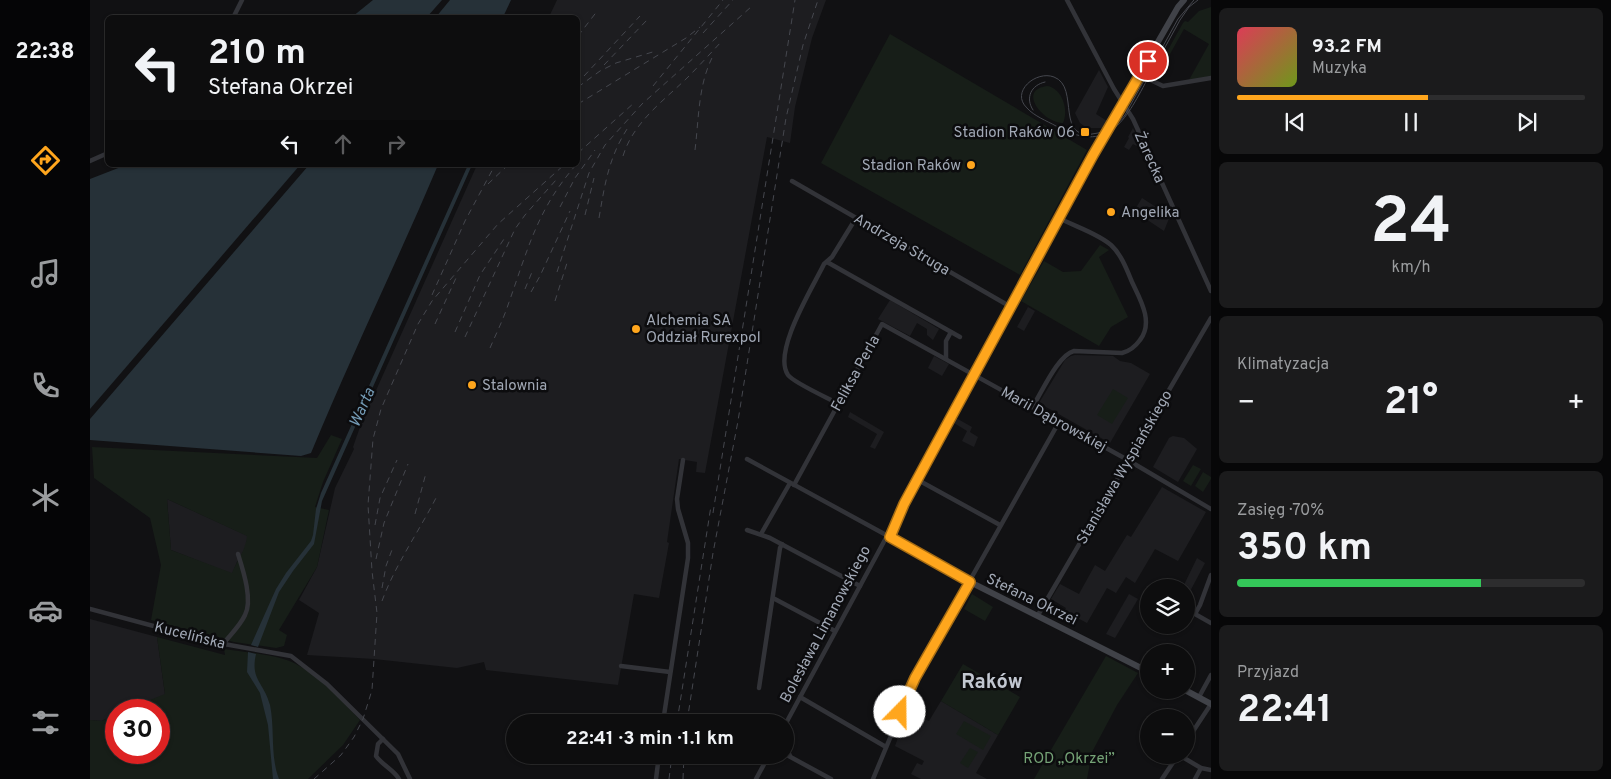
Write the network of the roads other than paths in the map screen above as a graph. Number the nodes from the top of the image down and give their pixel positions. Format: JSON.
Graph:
{"nodes":[{"id":1,"x":242,"y":0,"type":"edge"},
{"id":2,"x":1068,"y":0,"type":"edge"},
{"id":3,"x":1184,"y":0,"type":"edge"},
{"id":4,"x":234,"y":15,"type":"edge"},
{"id":5,"x":1140,"y":75,"type":"junction"},
{"id":6,"x":1211,"y":78,"type":"edge"},
{"id":7,"x":1123,"y":103,"type":"junction"},
{"id":8,"x":105,"y":154,"type":"edge"},
{"id":9,"x":90,"y":162,"type":"edge"},
{"id":10,"x":792,"y":181,"type":"dead end"},
{"id":11,"x":856,"y":218,"type":"junction"},
{"id":12,"x":1059,"y":218,"type":"junction"},
{"id":13,"x":827,"y":262,"type":"junction"},
{"id":14,"x":1211,"y":291,"type":"edge"},
{"id":15,"x":1011,"y":307,"type":"junction"},
{"id":16,"x":1211,"y":318,"type":"edge"},
{"id":17,"x":952,"y":332,"type":"junction"},
{"id":18,"x":960,"y":337,"type":"dead end"},
{"id":19,"x":946,"y":358,"type":"junction"},
{"id":20,"x":975,"y":374,"type":"junction"},
{"id":21,"x":839,"y":404,"type":"junction"},
{"id":22,"x":1033,"y":406,"type":"junction"},
{"id":23,"x":1059,"y":422,"type":"junction"},
{"id":24,"x":747,"y":458,"type":"dead end"},
{"id":25,"x":683,"y":460,"type":"dead end"},
{"id":26,"x":1128,"y":460,"type":"junction"},
{"id":27,"x":918,"y":480,"type":"junction"},
{"id":28,"x":792,"y":484,"type":"junction"},
{"id":29,"x":1211,"y":509,"type":"edge"},
{"id":30,"x":1000,"y":525,"type":"junction"},
{"id":31,"x":747,"y":530,"type":"dead end"},
{"id":32,"x":762,"y":534,"type":"junction"},
{"id":33,"x":889,"y":536,"type":"junction"},
{"id":34,"x":782,"y":544,"type":"junction"},
{"id":35,"x":238,"y":554,"type":"dead end"},
{"id":36,"x":1211,"y":575,"type":"edge"},
{"id":37,"x":970,"y":582,"type":"junction"},
{"id":38,"x":860,"y":586,"type":"junction"},
{"id":39,"x":774,"y":598,"type":"junction"},
{"id":40,"x":90,"y":609,"type":"edge"},
{"id":41,"x":1038,"y":615,"type":"junction"},
{"id":42,"x":1211,"y":623,"type":"edge"},
{"id":43,"x":836,"y":632,"type":"junction"},
{"id":44,"x":224,"y":644,"type":"junction"},
{"id":45,"x":622,"y":666,"type":"dead end"},
{"id":46,"x":1140,"y":667,"type":"edge"},
{"id":47,"x":670,"y":672,"type":"junction"},
{"id":48,"x":1211,"y":675,"type":"edge"},
{"id":49,"x":759,"y":688,"type":"dead end"},
{"id":50,"x":1195,"y":695,"type":"edge"},
{"id":51,"x":800,"y":697,"type":"junction"},
{"id":52,"x":1199,"y":697,"type":"junction"},
{"id":53,"x":1211,"y":704,"type":"edge"},
{"id":54,"x":664,"y":714,"type":"edge"},
{"id":55,"x":791,"y":714,"type":"edge"},
{"id":56,"x":1195,"y":728,"type":"edge"},
{"id":57,"x":383,"y":739,"type":"junction"},
{"id":58,"x":886,"y":747,"type":"junction"},
{"id":59,"x":794,"y":759,"type":"edge"},
{"id":60,"x":658,"y":764,"type":"edge"},
{"id":61,"x":764,"y":764,"type":"edge"},
{"id":62,"x":1172,"y":764,"type":"edge"},
{"id":63,"x":1194,"y":764,"type":"edge"},
{"id":64,"x":1201,"y":768,"type":"junction"},
{"id":65,"x":1211,"y":770,"type":"edge"},
{"id":66,"x":399,"y":779,"type":"edge"},
{"id":67,"x":410,"y":779,"type":"edge"},
{"id":68,"x":656,"y":779,"type":"edge"},
{"id":69,"x":756,"y":779,"type":"edge"},
{"id":70,"x":831,"y":779,"type":"edge"},
{"id":71,"x":873,"y":779,"type":"edge"},
{"id":72,"x":1162,"y":779,"type":"edge"},
{"id":73,"x":1196,"y":779,"type":"edge"}],
"edges":[{"from":1,"to":4,"type":"street"},
{"from":2,"to":7,"type":"street","name":"Żarecka"},
{"from":3,"to":5,"type":"street","name":"Bolesława Limanowskiego"},
{"from":5,"to":6,"type":"street"},
{"from":5,"to":7,"type":"street","name":"Bolesława Limanowskiego"},
{"from":7,"to":12,"type":"street","name":"Bolesława Limanowskiego"},
{"from":7,"to":14,"type":"street","name":"Żarecka"},
{"from":8,"to":9,"type":"street"},
{"from":10,"to":11,"type":"street","name":"Andrzeja Struga"},
{"from":11,"to":13,"type":"street"},
{"from":11,"to":15,"type":"street","name":"Andrzeja Struga"},
{"from":12,"to":15,"type":"street","name":"Bolesława Limanowskiego"},
{"from":12,"to":22,"type":"street"},
{"from":13,"to":17,"type":"street"},
{"from":13,"to":21,"type":"street"},
{"from":15,"to":20,"type":"street","name":"Bolesława Limanowskiego"},
{"from":16,"to":26,"type":"street","name":"Stanisława Wyspiańskiego"},
{"from":17,"to":18,"type":"street"},
{"from":17,"to":19,"type":"street"},
{"from":19,"to":20,"type":"street","name":"Feliksa Perla"},
{"from":19,"to":21,"type":"street","name":"Feliksa Perla"},
{"from":20,"to":22,"type":"street","name":"Marii Dąbrowskiej"},
{"from":20,"to":27,"type":"street","name":"Bolesława Limanowskiego"},
{"from":21,"to":28,"type":"street","name":"Feliksa Perla"},
{"from":22,"to":23,"type":"street","name":"Marii Dąbrowskiej"},
{"from":23,"to":26,"type":"street","name":"Marii Dąbrowskiej"},
{"from":23,"to":30,"type":"street"},
{"from":24,"to":28,"type":"street","name":"Stefana Okrzei"},
{"from":25,"to":47,"type":"street"},
{"from":26,"to":29,"type":"street","name":"Marii Dąbrowskiej"},
{"from":26,"to":41,"type":"street","name":"Stanisława Wyspiańskiego"},
{"from":27,"to":30,"type":"street"},
{"from":27,"to":33,"type":"street","name":"Bolesława Limanowskiego"},
{"from":28,"to":32,"type":"street","name":"Feliksa Perla"},
{"from":28,"to":33,"type":"street","name":"Stefana Okrzei"},
{"from":30,"to":37,"type":"street"},
{"from":31,"to":32,"type":"street"},
{"from":32,"to":34,"type":"street"},
{"from":33,"to":37,"type":"street","name":"Stefana Okrzei"},
{"from":33,"to":38,"type":"street","name":"Bolesława Limanowskiego"},
{"from":34,"to":38,"type":"street"},
{"from":34,"to":39,"type":"street"},
{"from":35,"to":44,"type":"street"},
{"from":36,"to":42,"type":"street"},
{"from":37,"to":41,"type":"street","name":"Stefana Okrzei"},
{"from":37,"to":58,"type":"street"},
{"from":38,"to":43,"type":"street","name":"Bolesława Limanowskiego"},
{"from":39,"to":43,"type":"street"},
{"from":39,"to":49,"type":"street"},
{"from":40,"to":44,"type":"street","name":"Kucelińska"},
{"from":41,"to":46,"type":"street","name":"Stefana Okrzei"},
{"from":43,"to":51,"type":"street","name":"Bolesława Limanowskiego"},
{"from":44,"to":57,"type":"street","name":"Kucelińska"},
{"from":45,"to":47,"type":"street"},
{"from":47,"to":54,"type":"street"},
{"from":48,"to":52,"type":"street"},
{"from":50,"to":52,"type":"street"},
{"from":51,"to":55,"type":"street","name":"Bolesława Limanowskiego"},
{"from":51,"to":58,"type":"street"},
{"from":52,"to":53,"type":"street"},
{"from":53,"to":56,"type":"street"},
{"from":57,"to":66,"type":"street"},
{"from":57,"to":67,"type":"street"},
{"from":58,"to":71,"type":"street"},
{"from":59,"to":70,"type":"street"},
{"from":60,"to":68,"type":"street"},
{"from":61,"to":69,"type":"street"},
{"from":62,"to":72,"type":"street"},
{"from":63,"to":64,"type":"street"},
{"from":64,"to":65,"type":"street"},
{"from":64,"to":73,"type":"street"}]}
